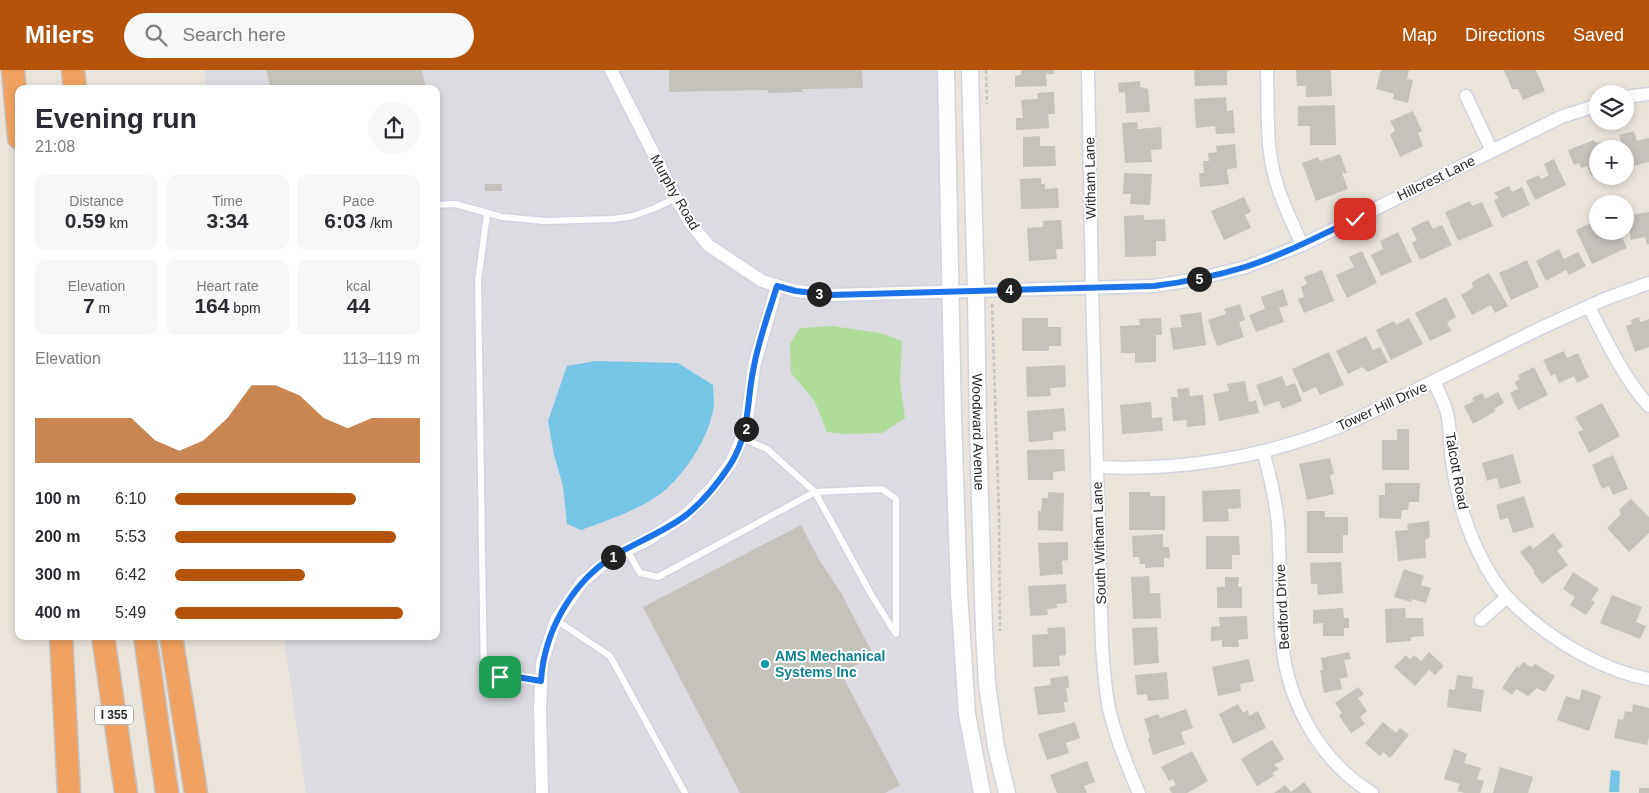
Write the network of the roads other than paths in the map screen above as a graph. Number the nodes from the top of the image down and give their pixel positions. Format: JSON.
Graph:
{"nodes":[{"id":1,"x":13,"y":70,"type":"edge"},
{"id":2,"x":20,"y":70,"type":"edge"},
{"id":3,"x":73,"y":70,"type":"edge"},
{"id":4,"x":611,"y":70,"type":"edge"},
{"id":5,"x":946,"y":70,"type":"edge"},
{"id":6,"x":970,"y":70,"type":"edge"},
{"id":7,"x":1088,"y":70,"type":"edge"},
{"id":8,"x":1267,"y":70,"type":"edge"},
{"id":9,"x":22,"y":85,"type":"edge"},
{"id":10,"x":75,"y":85,"type":"edge"},
{"id":11,"x":15,"y":93,"type":"edge"},
{"id":12,"x":1649,"y":94,"type":"edge"},
{"id":13,"x":1466,"y":96,"type":"dead end"},
{"id":14,"x":1634,"y":96,"type":"edge"},
{"id":15,"x":1589,"y":108,"type":"edge"},
{"id":16,"x":1492,"y":151,"type":"junction"},
{"id":17,"x":676,"y":198,"type":"junction"},
{"id":18,"x":440,"y":205,"type":"edge"},
{"id":19,"x":487,"y":214,"type":"junction"},
{"id":20,"x":1302,"y":245,"type":"junction"},
{"id":21,"x":1649,"y":283,"type":"edge"},
{"id":22,"x":777,"y":286,"type":"junction"},
{"id":23,"x":1092,"y":286,"type":"junction"},
{"id":24,"x":951,"y":292,"type":"junction"},
{"id":25,"x":976,"y":292,"type":"junction"},
{"id":26,"x":1589,"y":307,"type":"junction"},
{"id":27,"x":1434,"y":381,"type":"junction"},
{"id":28,"x":1649,"y":406,"type":"edge"},
{"id":29,"x":742,"y":438,"type":"junction"},
{"id":30,"x":1264,"y":451,"type":"junction"},
{"id":31,"x":1097,"y":467,"type":"junction"},
{"id":32,"x":815,"y":492,"type":"junction"},
{"id":33,"x":627,"y":550,"type":"junction"},
{"id":34,"x":1507,"y":597,"type":"junction"},
{"id":35,"x":556,"y":620,"type":"junction"},
{"id":36,"x":1481,"y":620,"type":"dead end"},
{"id":37,"x":61,"y":640,"type":"edge"},
{"id":38,"x":104,"y":640,"type":"edge"},
{"id":39,"x":146,"y":640,"type":"edge"},
{"id":40,"x":172,"y":640,"type":"edge"},
{"id":41,"x":1649,"y":679,"type":"edge"},
{"id":42,"x":541,"y":681,"type":"junction"},
{"id":43,"x":69,"y":793,"type":"edge"},
{"id":44,"x":126,"y":793,"type":"edge"},
{"id":45,"x":167,"y":793,"type":"edge"},
{"id":46,"x":196,"y":793,"type":"edge"},
{"id":47,"x":542,"y":793,"type":"edge"},
{"id":48,"x":684,"y":793,"type":"edge"},
{"id":49,"x":982,"y":793,"type":"edge"},
{"id":50,"x":1006,"y":793,"type":"edge"},
{"id":51,"x":1139,"y":793,"type":"edge"},
{"id":52,"x":1372,"y":793,"type":"edge"}],
"edges":[{"from":1,"to":11,"type":"highway"},
{"from":2,"to":9,"type":"highway"},
{"from":3,"to":10,"type":"highway"},
{"from":4,"to":17,"type":"street","name":"Murphy Road"},
{"from":5,"to":24,"type":"street","name":"Woodward Avenue"},
{"from":6,"to":25,"type":"street","name":"Woodward Avenue"},
{"from":7,"to":23,"type":"street","name":"Witham Lane"},
{"from":8,"to":20,"type":"street"},
{"from":12,"to":14,"type":"street"},
{"from":13,"to":16,"type":"street"},
{"from":15,"to":16,"type":"street","name":"Hillcrest Lane"},
{"from":16,"to":20,"type":"street","name":"Hillcrest Lane"},
{"from":17,"to":19,"type":"lane"},
{"from":17,"to":22,"type":"street","name":"Murphy Road"},
{"from":18,"to":19,"type":"lane"},
{"from":19,"to":42,"type":"lane"},
{"from":20,"to":23,"type":"street","name":"Hillcrest Lane"},
{"from":21,"to":26,"type":"street","name":"Tower Hill Drive"},
{"from":22,"to":24,"type":"street","name":"Murphy Road"},
{"from":22,"to":29,"type":"street"},
{"from":23,"to":25,"type":"street","name":"Hillcrest Lane"},
{"from":23,"to":31,"type":"street","name":"South Witham Lane"},
{"from":24,"to":25,"type":"street","name":"Hillcrest Lane"},
{"from":24,"to":49,"type":"street","name":"Woodward Avenue"},
{"from":25,"to":50,"type":"street","name":"Woodward Avenue"},
{"from":26,"to":27,"type":"street","name":"Tower Hill Drive"},
{"from":26,"to":28,"type":"street"},
{"from":27,"to":30,"type":"street","name":"Tower Hill Drive"},
{"from":27,"to":34,"type":"street","name":"Talcott Road"},
{"from":29,"to":32,"type":"lane"},
{"from":29,"to":33,"type":"street"},
{"from":30,"to":31,"type":"street","name":"Tower Hill Drive"},
{"from":30,"to":52,"type":"street","name":"Bedford Drive"},
{"from":31,"to":51,"type":"street","name":"South Witham Lane"},
{"from":32,"to":32,"type":"lane"},
{"from":32,"to":33,"type":"lane"},
{"from":33,"to":35,"type":"street"},
{"from":34,"to":36,"type":"street"},
{"from":34,"to":41,"type":"street","name":"Talcott Road"},
{"from":35,"to":42,"type":"street"},
{"from":35,"to":48,"type":"lane"},
{"from":37,"to":43,"type":"highway"},
{"from":38,"to":44,"type":"highway","number":"I 355"},
{"from":39,"to":45,"type":"highway"},
{"from":40,"to":46,"type":"highway"},
{"from":42,"to":47,"type":"street"}]}
